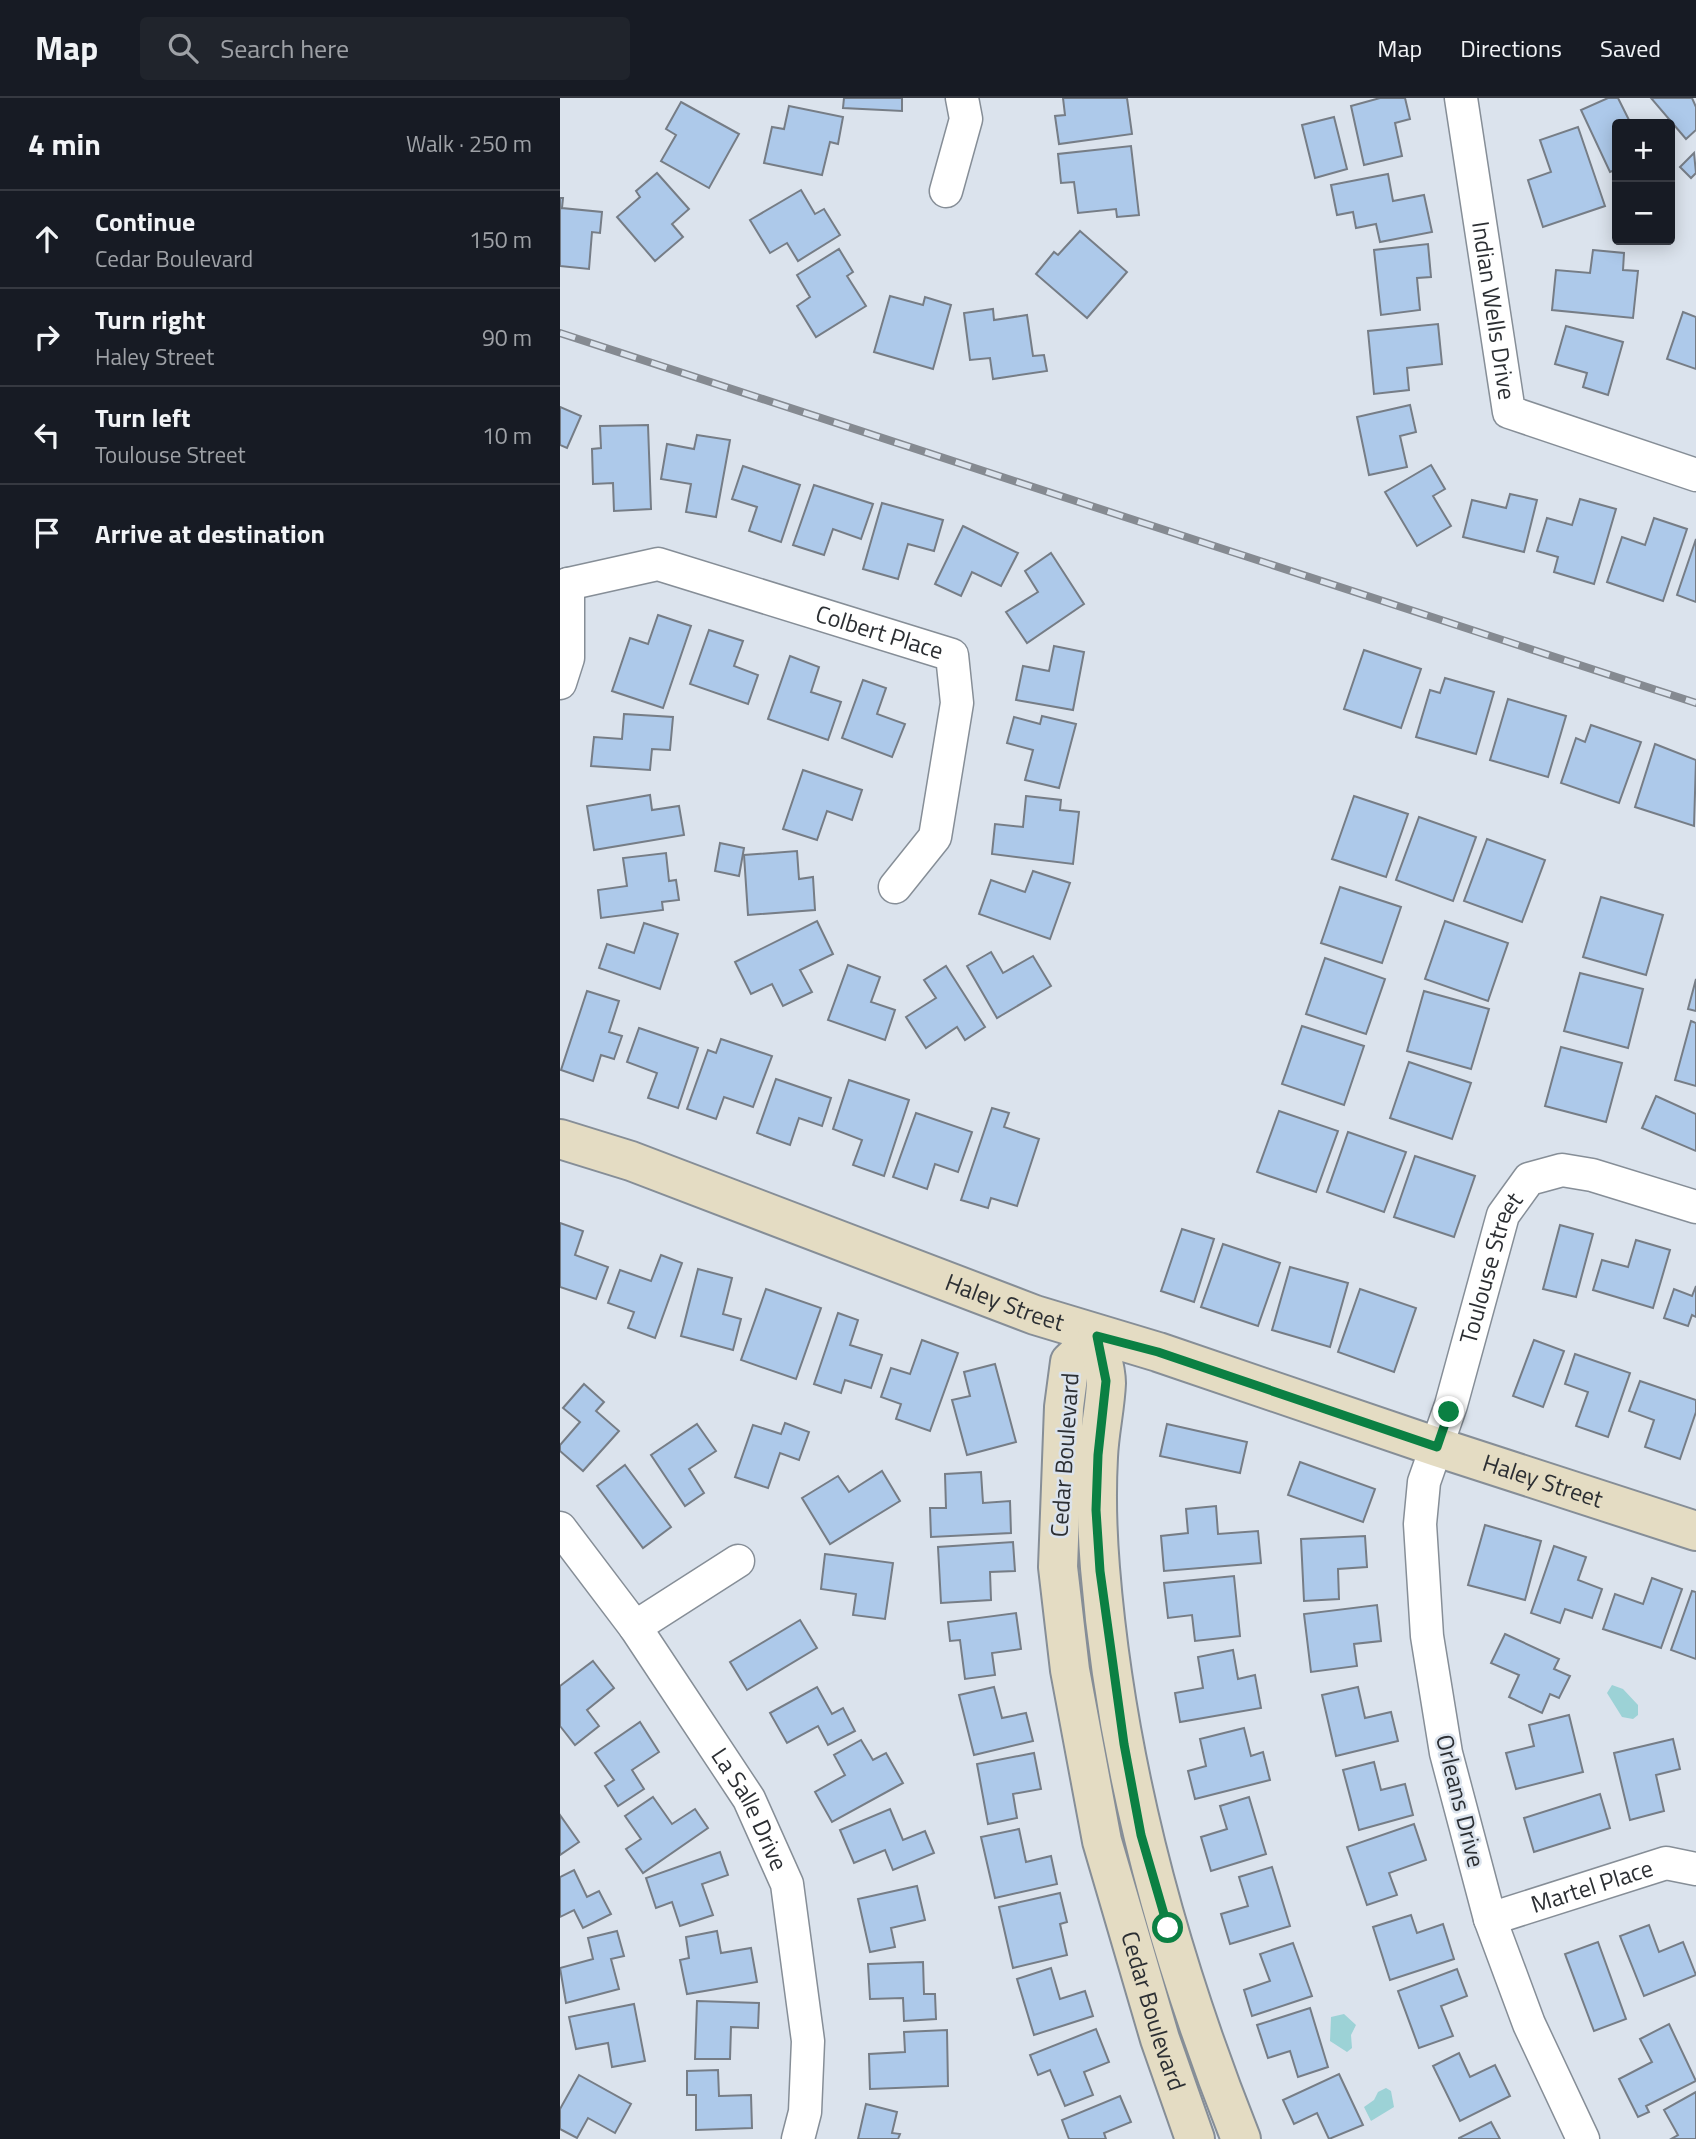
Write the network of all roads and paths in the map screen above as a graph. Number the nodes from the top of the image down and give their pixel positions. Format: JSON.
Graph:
{"nodes":[{"id":1,"x":962,"y":98,"type":"edge"},
{"id":2,"x":1461,"y":98,"type":"edge"},
{"id":3,"x":946,"y":191,"type":"dead end"},
{"id":4,"x":1696,"y":475,"type":"edge"},
{"id":5,"x":564,"y":578,"type":"edge"},
{"id":6,"x":560,"y":683,"type":"edge"},
{"id":7,"x":895,"y":887,"type":"dead end"},
{"id":8,"x":560,"y":1139,"type":"edge"},
{"id":9,"x":1696,"y":1207,"type":"edge"},
{"id":10,"x":1097,"y":1336,"type":"junction"},
{"id":11,"x":1437,"y":1447,"type":"junction"},
{"id":12,"x":560,"y":1528,"type":"edge"},
{"id":13,"x":1696,"y":1531,"type":"edge"},
{"id":14,"x":738,"y":1561,"type":"dead end"},
{"id":15,"x":635,"y":1626,"type":"junction"},
{"id":16,"x":1696,"y":1869,"type":"edge"},
{"id":17,"x":1490,"y":1919,"type":"junction"},
{"id":18,"x":798,"y":2139,"type":"edge"},
{"id":19,"x":1195,"y":2139,"type":"edge"},
{"id":20,"x":1241,"y":2139,"type":"edge"},
{"id":21,"x":1583,"y":2139,"type":"edge"}],
"edges":[{"from":1,"to":3,"type":"street"},
{"from":2,"to":4,"type":"street","name":"Indian Wells Drive"},
{"from":5,"to":6,"type":"street"},
{"from":5,"to":7,"type":"street","name":"Colbert Place"},
{"from":8,"to":10,"type":"street","name":"Haley Street"},
{"from":9,"to":11,"type":"street","name":"Toulouse Street"},
{"from":10,"to":11,"type":"street","name":"Haley Street"},
{"from":10,"to":19,"type":"street","name":"Cedar Boulevard"},
{"from":10,"to":20,"type":"street","name":"Cedar Boulevard"},
{"from":11,"to":13,"type":"street","name":"Haley Street"},
{"from":11,"to":17,"type":"street","name":"Orleans Drive"},
{"from":12,"to":15,"type":"street","name":"La Salle Drive"},
{"from":14,"to":15,"type":"street"},
{"from":15,"to":18,"type":"street","name":"La Salle Drive"},
{"from":16,"to":17,"type":"street","name":"Martel Place"},
{"from":17,"to":21,"type":"street","name":"Orleans Drive"}]}
